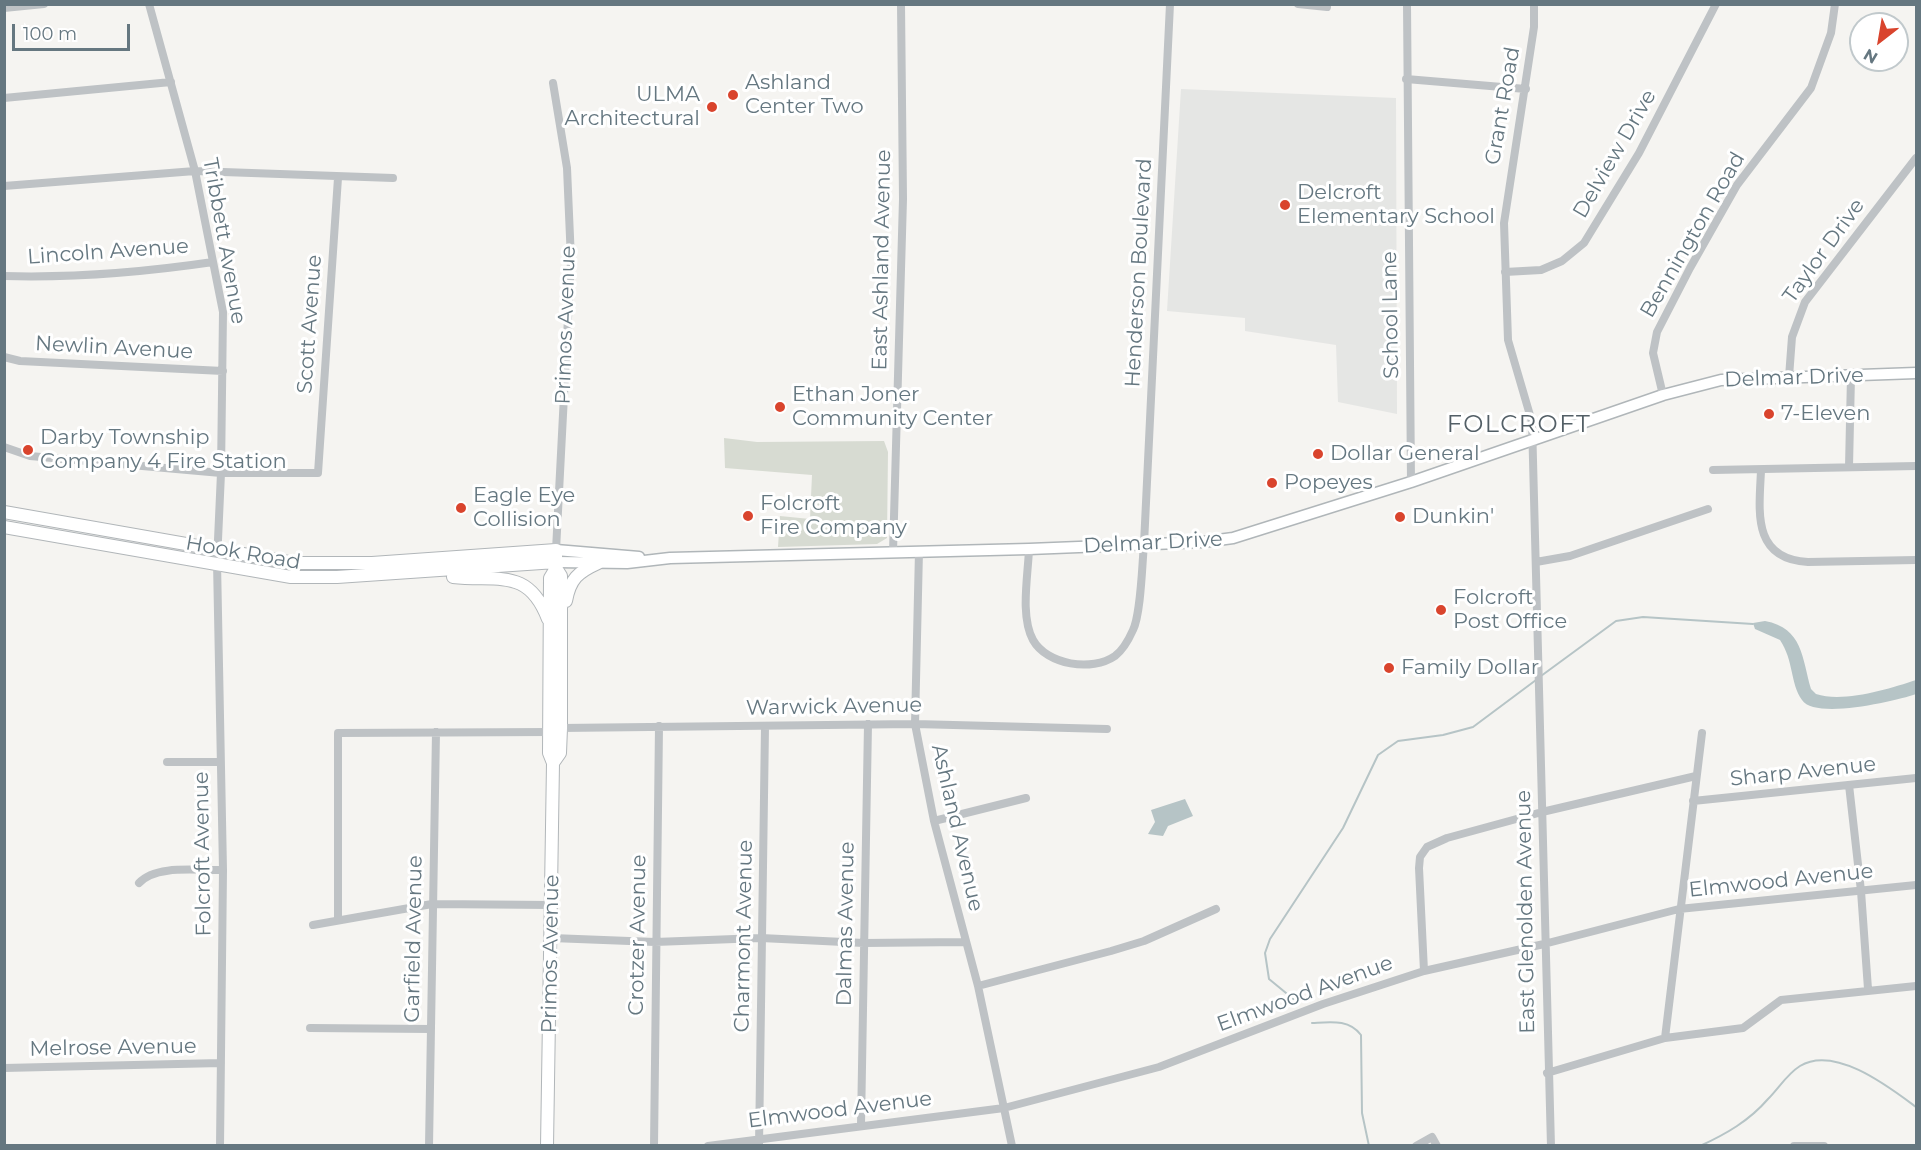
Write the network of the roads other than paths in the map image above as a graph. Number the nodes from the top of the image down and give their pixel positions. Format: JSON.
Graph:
{"nodes":[{"id":1,"x":44,"y":4,"type":"edge"},
{"id":2,"x":148,"y":4,"type":"edge"},
{"id":3,"x":901,"y":4,"type":"edge"},
{"id":4,"x":1170,"y":4,"type":"edge"},
{"id":5,"x":1298,"y":4,"type":"edge"},
{"id":6,"x":1407,"y":4,"type":"edge"},
{"id":7,"x":1534,"y":4,"type":"edge"},
{"id":8,"x":1716,"y":4,"type":"edge"},
{"id":9,"x":1834,"y":4,"type":"edge"},
{"id":10,"x":1327,"y":7,"type":"dead end"},
{"id":11,"x":4,"y":8,"type":"edge"},
{"id":12,"x":1406,"y":79,"type":"junction"},
{"id":13,"x":171,"y":82,"type":"junction"},
{"id":14,"x":553,"y":84,"type":"dead end"},
{"id":15,"x":1526,"y":89,"type":"junction"},
{"id":16,"x":4,"y":98,"type":"edge"},
{"id":17,"x":1917,"y":158,"type":"edge"},
{"id":18,"x":195,"y":171,"type":"junction"},
{"id":19,"x":338,"y":178,"type":"junction"},
{"id":20,"x":393,"y":178,"type":"dead end"},
{"id":21,"x":4,"y":186,"type":"edge"},
{"id":22,"x":213,"y":262,"type":"junction"},
{"id":23,"x":1505,"y":272,"type":"junction"},
{"id":24,"x":4,"y":276,"type":"edge"},
{"id":25,"x":4,"y":357,"type":"edge"},
{"id":26,"x":223,"y":371,"type":"junction"},
{"id":27,"x":1917,"y":373,"type":"edge"},
{"id":28,"x":1851,"y":376,"type":"junction"},
{"id":29,"x":1789,"y":377,"type":"junction"},
{"id":30,"x":1663,"y":395,"type":"junction"},
{"id":31,"x":1532,"y":440,"type":"junction"},
{"id":32,"x":4,"y":447,"type":"edge"},
{"id":33,"x":1917,"y":466,"type":"edge"},
{"id":34,"x":1849,"y":467,"type":"junction"},
{"id":35,"x":1713,"y":470,"type":"dead end"},
{"id":36,"x":1761,"y":471,"type":"junction"},
{"id":37,"x":221,"y":473,"type":"junction"},
{"id":38,"x":1411,"y":482,"type":"junction"},
{"id":39,"x":1708,"y":509,"type":"dead end"},
{"id":40,"x":4,"y":512,"type":"edge"},
{"id":41,"x":4,"y":527,"type":"edge"},
{"id":42,"x":1144,"y":544,"type":"junction"},
{"id":43,"x":218,"y":548,"type":"junction"},
{"id":44,"x":1029,"y":549,"type":"junction"},
{"id":45,"x":919,"y":551,"type":"junction"},
{"id":46,"x":893,"y":552,"type":"junction"},
{"id":47,"x":653,"y":559,"type":"junction"},
{"id":48,"x":556,"y":560,"type":"junction"},
{"id":49,"x":1917,"y":560,"type":"edge"},
{"id":50,"x":217,"y":562,"type":"junction"},
{"id":51,"x":1536,"y":562,"type":"junction"},
{"id":52,"x":598,"y":563,"type":"junction"},
{"id":53,"x":426,"y":572,"type":"junction"},
{"id":54,"x":556,"y":626,"type":"junction"},
{"id":55,"x":1538,"y":678,"type":"joint"},
{"id":56,"x":868,"y":724,"type":"junction"},
{"id":57,"x":915,"y":724,"type":"junction"},
{"id":58,"x":659,"y":726,"type":"junction"},
{"id":59,"x":765,"y":727,"type":"junction"},
{"id":60,"x":1107,"y":729,"type":"dead end"},
{"id":61,"x":555,"y":730,"type":"junction"},
{"id":62,"x":436,"y":732,"type":"junction"},
{"id":63,"x":1702,"y":733,"type":"dead end"},
{"id":64,"x":167,"y":762,"type":"dead end"},
{"id":65,"x":220,"y":762,"type":"junction"},
{"id":66,"x":1696,"y":776,"type":"junction"},
{"id":67,"x":1917,"y":778,"type":"edge"},
{"id":68,"x":1849,"y":785,"type":"junction"},
{"id":69,"x":1026,"y":798,"type":"dead end"},
{"id":70,"x":1694,"y":801,"type":"junction"},
{"id":71,"x":1542,"y":812,"type":"junction"},
{"id":72,"x":934,"y":820,"type":"junction"},
{"id":73,"x":223,"y":870,"type":"junction"},
{"id":74,"x":139,"y":883,"type":"dead end"},
{"id":75,"x":1917,"y":885,"type":"edge"},
{"id":76,"x":1861,"y":891,"type":"junction"},
{"id":77,"x":432,"y":904,"type":"junction"},
{"id":78,"x":551,"y":905,"type":"junction"},
{"id":79,"x":1216,"y":909,"type":"dead end"},
{"id":80,"x":1679,"y":909,"type":"junction"},
{"id":81,"x":338,"y":920,"type":"junction"},
{"id":82,"x":313,"y":926,"type":"dead end"},
{"id":83,"x":552,"y":938,"type":"junction"},
{"id":84,"x":761,"y":938,"type":"junction"},
{"id":85,"x":655,"y":942,"type":"junction"},
{"id":86,"x":864,"y":942,"type":"junction"},
{"id":87,"x":964,"y":942,"type":"junction"},
{"id":88,"x":1544,"y":944,"type":"junction"},
{"id":89,"x":1424,"y":971,"type":"junction"},
{"id":90,"x":978,"y":986,"type":"junction"},
{"id":91,"x":1917,"y":986,"type":"edge"},
{"id":92,"x":1868,"y":989,"type":"junction"},
{"id":93,"x":310,"y":1028,"type":"dead end"},
{"id":94,"x":431,"y":1029,"type":"junction"},
{"id":95,"x":1665,"y":1038,"type":"junction"},
{"id":96,"x":221,"y":1063,"type":"junction"},
{"id":97,"x":4,"y":1068,"type":"edge"},
{"id":98,"x":1547,"y":1073,"type":"junction"},
{"id":99,"x":1004,"y":1108,"type":"junction"},
{"id":100,"x":861,"y":1124,"type":"junction"},
{"id":101,"x":759,"y":1142,"type":"edge"},
{"id":102,"x":220,"y":1146,"type":"edge"},
{"id":103,"x":429,"y":1146,"type":"edge"},
{"id":104,"x":547,"y":1146,"type":"edge"},
{"id":105,"x":654,"y":1146,"type":"edge"},
{"id":106,"x":708,"y":1146,"type":"edge"},
{"id":107,"x":1012,"y":1146,"type":"edge"},
{"id":108,"x":1416,"y":1146,"type":"edge"},
{"id":109,"x":1437,"y":1146,"type":"edge"},
{"id":110,"x":1551,"y":1146,"type":"edge"},
{"id":111,"x":1794,"y":1146,"type":"edge"},
{"id":112,"x":1824,"y":1146,"type":"edge"}],
"edges":[{"from":1,"to":11,"type":"street"},
{"from":2,"to":13,"type":"street","name":"Tribbett Avenue"},
{"from":3,"to":46,"type":"street","name":"East Ashland Avenue"},
{"from":4,"to":42,"type":"street","name":"Henderson Boulevard"},
{"from":5,"to":10,"type":"street"},
{"from":6,"to":12,"type":"street","name":"School Lane"},
{"from":7,"to":15,"type":"street","name":"Grant Road"},
{"from":8,"to":23,"type":"street","name":"Delview Drive"},
{"from":9,"to":30,"type":"street","name":"Bennington Road"},
{"from":12,"to":15,"type":"street"},
{"from":12,"to":38,"type":"street","name":"School Lane"},
{"from":13,"to":16,"type":"street"},
{"from":13,"to":18,"type":"street","name":"Tribbett Avenue"},
{"from":14,"to":48,"type":"street","name":"Primos Avenue"},
{"from":15,"to":23,"type":"street","name":"Grant Road"},
{"from":17,"to":29,"type":"street","name":"Taylor Drive"},
{"from":18,"to":19,"type":"street"},
{"from":18,"to":21,"type":"street"},
{"from":18,"to":22,"type":"street","name":"Tribbett Avenue"},
{"from":19,"to":20,"type":"street"},
{"from":19,"to":37,"type":"street","name":"Scott Avenue"},
{"from":22,"to":24,"type":"street","name":"Lincoln Avenue"},
{"from":22,"to":26,"type":"street","name":"Tribbett Avenue"},
{"from":23,"to":31,"type":"street","name":"Grant Road"},
{"from":25,"to":26,"type":"street","name":"Newlin Avenue"},
{"from":26,"to":37,"type":"street","name":"Tribbett Avenue"},
{"from":27,"to":28,"type":"street","name":"Delmar Drive"},
{"from":28,"to":29,"type":"street","name":"Delmar Drive"},
{"from":28,"to":34,"type":"street"},
{"from":29,"to":30,"type":"street","name":"Delmar Drive"},
{"from":30,"to":31,"type":"street","name":"Delmar Drive"},
{"from":31,"to":38,"type":"street","name":"Delmar Drive"},
{"from":31,"to":51,"type":"street","name":"Grant Road"},
{"from":32,"to":37,"type":"street"},
{"from":33,"to":34,"type":"street"},
{"from":34,"to":36,"type":"street"},
{"from":35,"to":36,"type":"street"},
{"from":36,"to":49,"type":"street"},
{"from":37,"to":43,"type":"street","name":"Tribbett Avenue"},
{"from":38,"to":42,"type":"street","name":"Delmar Drive"},
{"from":39,"to":51,"type":"street"},
{"from":40,"to":43,"type":"main road","name":"Hook Road"},
{"from":41,"to":50,"type":"main road","name":"Hook Road"},
{"from":42,"to":44,"type":"street","name":"Delmar Drive"},
{"from":42,"to":44,"type":"street","name":"Henderson Boulevard"},
{"from":43,"to":48,"type":"main road","name":"Hook Road"},
{"from":43,"to":50,"type":"street","name":"Tribbett Avenue"},
{"from":44,"to":45,"type":"street","name":"Delmar Drive"},
{"from":45,"to":46,"type":"street","name":"Delmar Drive"},
{"from":45,"to":57,"type":"street","name":"Ashland Avenue"},
{"from":46,"to":47,"type":"street","name":"Delmar Drive"},
{"from":47,"to":48,"type":"street","name":"Delmar Drive"},
{"from":47,"to":52,"type":"street","name":"Delmar Drive"},
{"from":48,"to":52,"type":"street","name":"Delmar Drive"},
{"from":48,"to":53,"type":"main road","name":"Hook Road"},
{"from":48,"to":54,"type":"main road","name":"Primos Avenue"},
{"from":50,"to":53,"type":"main road","name":"Hook Road"},
{"from":50,"to":65,"type":"street","name":"Folcroft Avenue"},
{"from":51,"to":55,"type":"street","name":"Grant Road"},
{"from":52,"to":54,"type":"main road"},
{"from":53,"to":54,"type":"main road"},
{"from":54,"to":61,"type":"main road","name":"Primos Avenue"},
{"from":55,"to":71,"type":"street","name":"East Glenolden Avenue"},
{"from":56,"to":57,"type":"street","name":"Warwick Avenue"},
{"from":56,"to":59,"type":"street","name":"Warwick Avenue"},
{"from":56,"to":86,"type":"street","name":"Dalmas Avenue"},
{"from":57,"to":60,"type":"street","name":"Warwick Avenue"},
{"from":57,"to":72,"type":"street","name":"Ashland Avenue"},
{"from":58,"to":59,"type":"street","name":"Warwick Avenue"},
{"from":58,"to":61,"type":"street","name":"Warwick Avenue"},
{"from":58,"to":85,"type":"street","name":"Crotzer Avenue"},
{"from":59,"to":84,"type":"street","name":"Charmont Avenue"},
{"from":61,"to":62,"type":"street","name":"Warwick Avenue"},
{"from":61,"to":78,"type":"main road","name":"Primos Avenue"},
{"from":62,"to":77,"type":"street","name":"Garfield Avenue"},
{"from":62,"to":81,"type":"street","name":"Warwick Avenue"},
{"from":63,"to":66,"type":"street"},
{"from":64,"to":65,"type":"street"},
{"from":65,"to":73,"type":"street","name":"Folcroft Avenue"},
{"from":66,"to":70,"type":"street"},
{"from":66,"to":71,"type":"street"},
{"from":67,"to":68,"type":"street","name":"Sharp Avenue"},
{"from":68,"to":70,"type":"street","name":"Sharp Avenue"},
{"from":68,"to":76,"type":"street"},
{"from":69,"to":72,"type":"street"},
{"from":70,"to":80,"type":"street"},
{"from":71,"to":88,"type":"street","name":"East Glenolden Avenue"},
{"from":71,"to":89,"type":"street"},
{"from":72,"to":87,"type":"street","name":"Ashland Avenue"},
{"from":73,"to":74,"type":"street"},
{"from":73,"to":96,"type":"street","name":"Folcroft Avenue"},
{"from":75,"to":76,"type":"street","name":"Elmwood Avenue"},
{"from":76,"to":80,"type":"street","name":"Elmwood Avenue"},
{"from":76,"to":92,"type":"street"},
{"from":77,"to":78,"type":"street"},
{"from":77,"to":81,"type":"street"},
{"from":77,"to":94,"type":"street","name":"Garfield Avenue"},
{"from":78,"to":83,"type":"main road","name":"Primos Avenue"},
{"from":79,"to":90,"type":"street"},
{"from":80,"to":88,"type":"street","name":"Elmwood Avenue"},
{"from":80,"to":95,"type":"street"},
{"from":81,"to":82,"type":"street"},
{"from":83,"to":85,"type":"street"},
{"from":83,"to":104,"type":"main road","name":"Primos Avenue"},
{"from":84,"to":85,"type":"street"},
{"from":84,"to":86,"type":"street"},
{"from":84,"to":101,"type":"street","name":"Charmont Avenue"},
{"from":85,"to":105,"type":"street","name":"Crotzer Avenue"},
{"from":86,"to":87,"type":"street"},
{"from":86,"to":100,"type":"street","name":"Dalmas Avenue"},
{"from":87,"to":90,"type":"street","name":"Ashland Avenue"},
{"from":88,"to":89,"type":"street","name":"Elmwood Avenue"},
{"from":88,"to":98,"type":"street","name":"East Glenolden Avenue"},
{"from":89,"to":99,"type":"street","name":"Elmwood Avenue"},
{"from":90,"to":99,"type":"street","name":"Ashland Avenue"},
{"from":91,"to":92,"type":"street"},
{"from":92,"to":95,"type":"street"},
{"from":93,"to":94,"type":"street"},
{"from":94,"to":103,"type":"street","name":"Garfield Avenue"},
{"from":95,"to":98,"type":"street"},
{"from":96,"to":97,"type":"street","name":"Melrose Avenue"},
{"from":96,"to":102,"type":"street","name":"Folcroft Avenue"},
{"from":98,"to":110,"type":"street","name":"East Glenolden Avenue"},
{"from":99,"to":100,"type":"street","name":"Elmwood Avenue"},
{"from":99,"to":107,"type":"street"},
{"from":100,"to":101,"type":"street","name":"Elmwood Avenue"},
{"from":101,"to":106,"type":"street","name":"Elmwood Avenue"},
{"from":108,"to":109,"type":"street"},
{"from":111,"to":112,"type":"street"}]}
